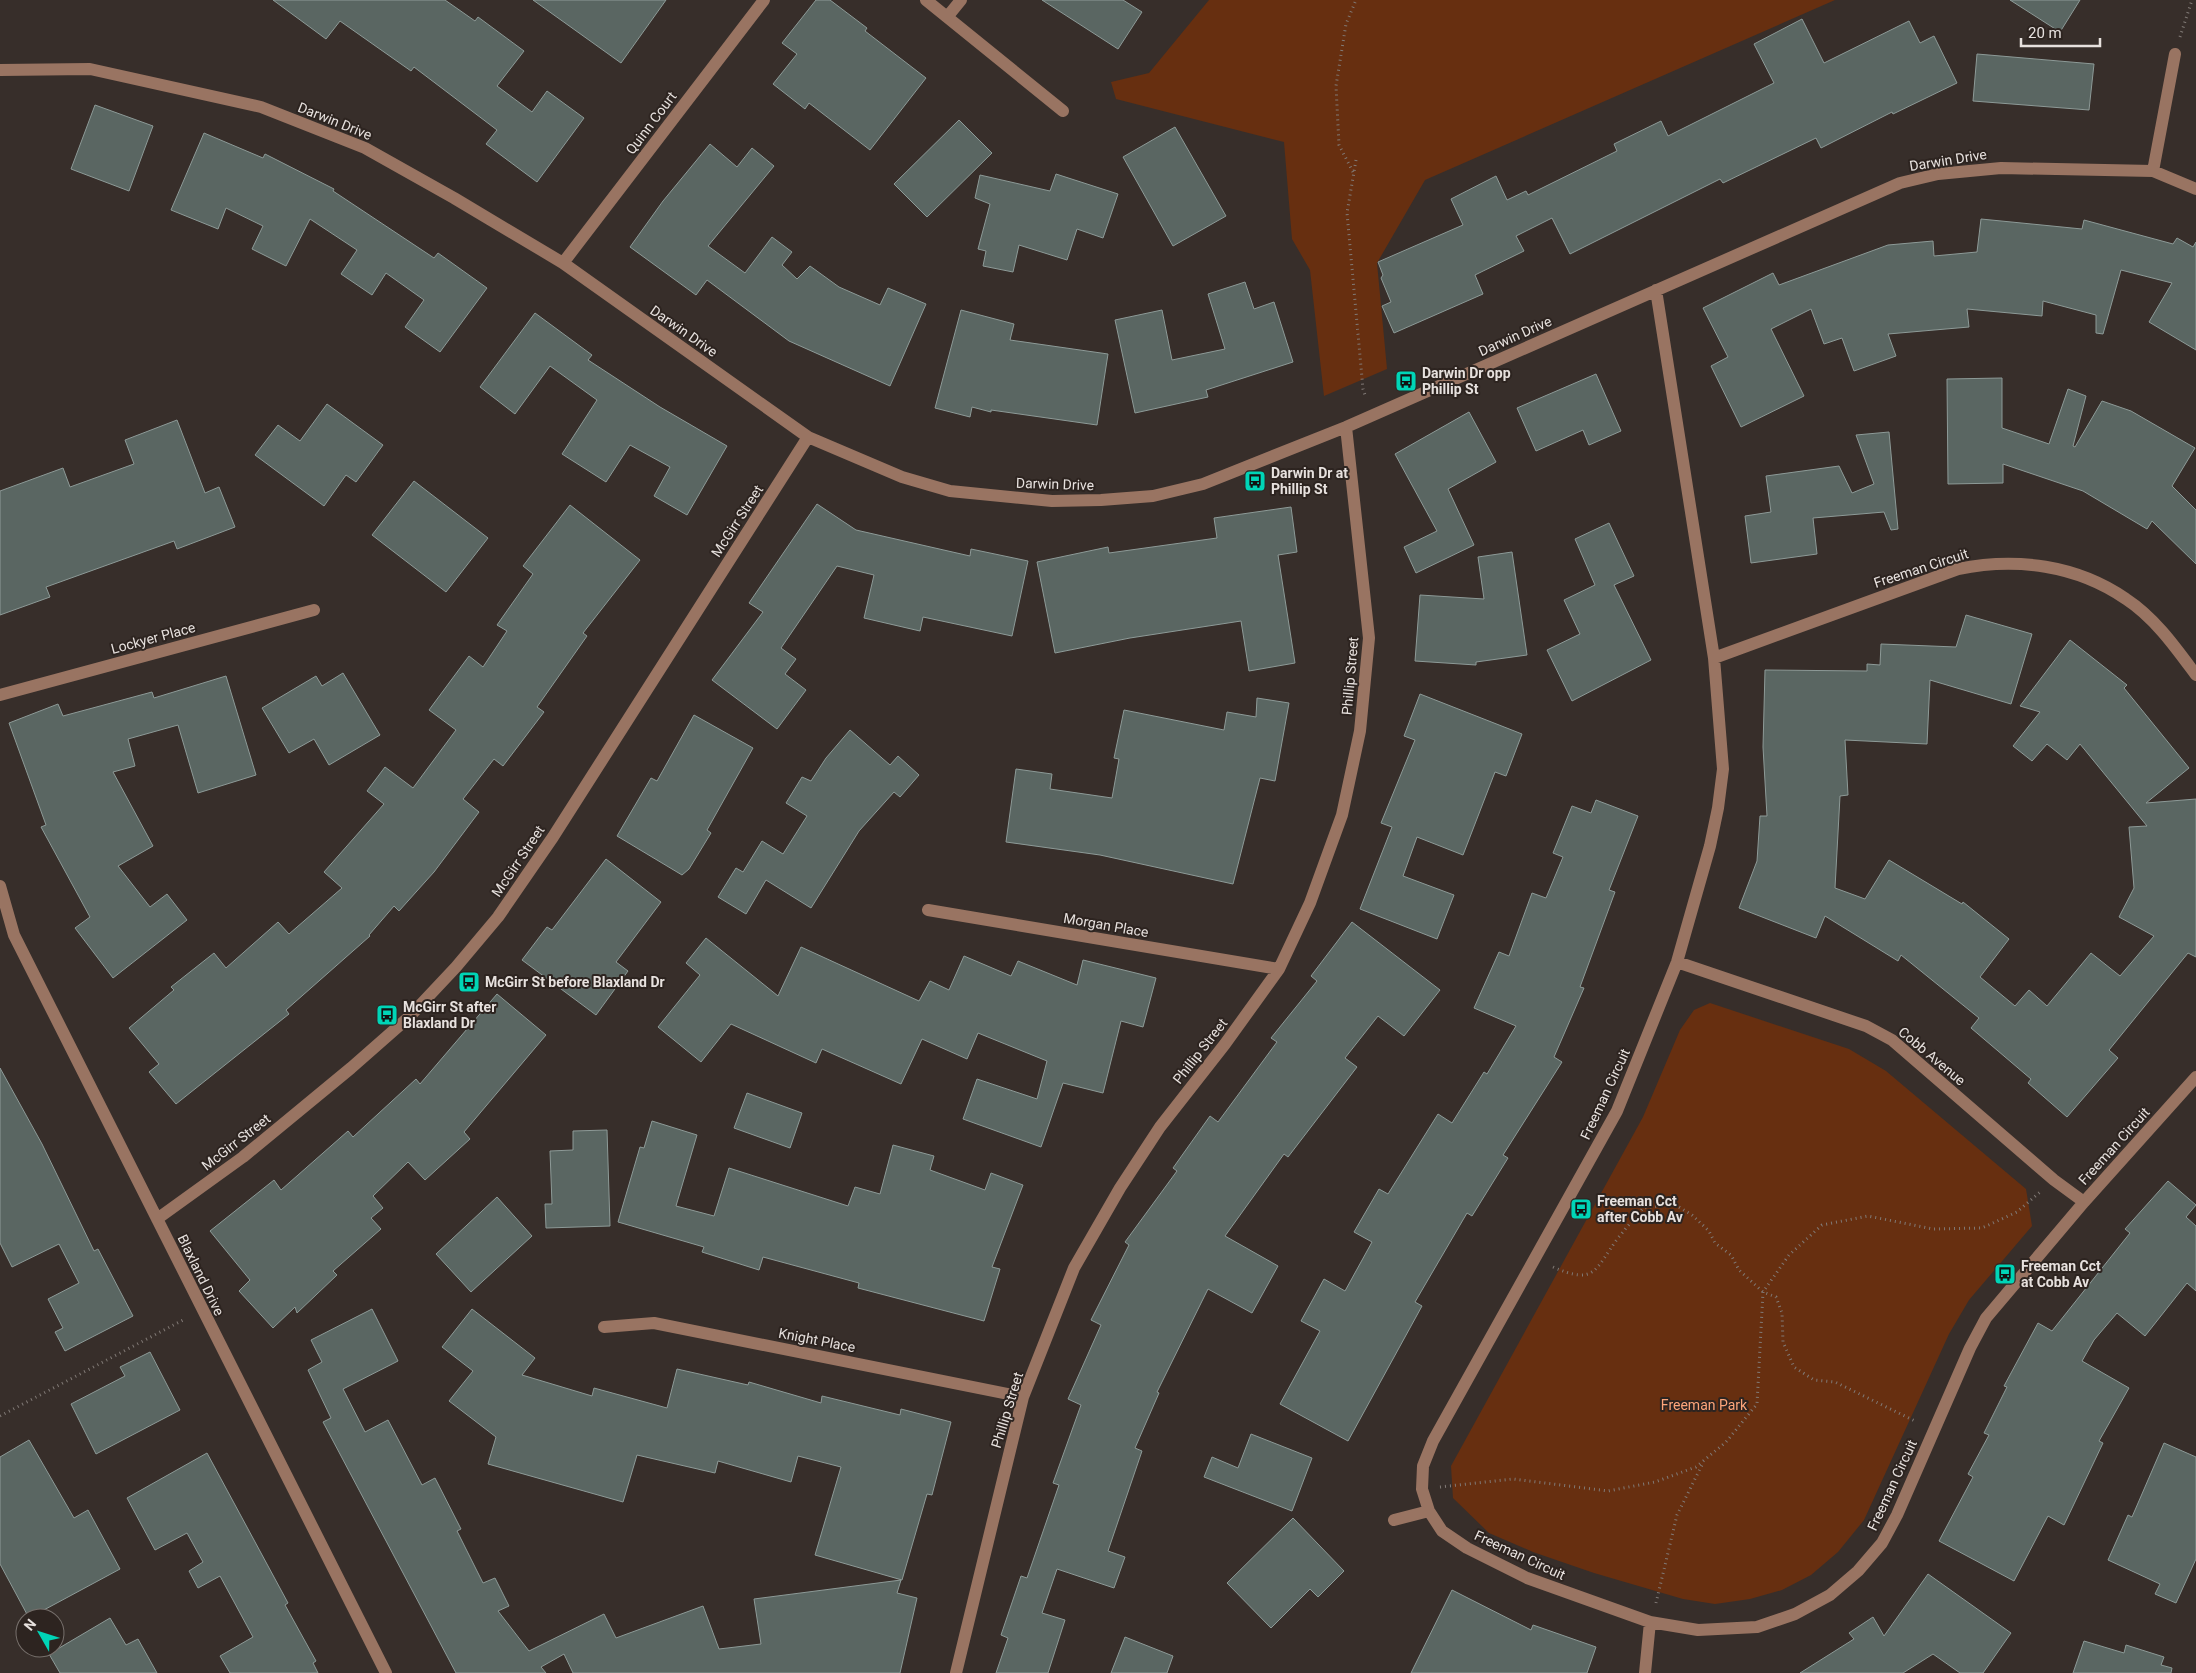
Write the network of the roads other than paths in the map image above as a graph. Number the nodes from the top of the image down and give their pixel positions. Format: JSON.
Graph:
{"nodes":[{"id":1,"x":764,"y":0,"type":"edge"},
{"id":2,"x":926,"y":0,"type":"edge"},
{"id":3,"x":961,"y":0,"type":"edge"},
{"id":4,"x":948,"y":16,"type":"junction"},
{"id":5,"x":2175,"y":54,"type":"road end"},
{"id":6,"x":0,"y":70,"type":"edge"},
{"id":7,"x":1063,"y":111,"type":"dead end"},
{"id":8,"x":2153,"y":171,"type":"junction"},
{"id":9,"x":2196,"y":189,"type":"edge"},
{"id":10,"x":563,"y":263,"type":"junction"},
{"id":11,"x":1656,"y":290,"type":"junction"},
{"id":12,"x":1346,"y":427,"type":"junction"},
{"id":13,"x":808,"y":437,"type":"junction"},
{"id":14,"x":314,"y":610,"type":"dead end"},
{"id":15,"x":1714,"y":658,"type":"junction"},
{"id":16,"x":2196,"y":675,"type":"edge"},
{"id":17,"x":0,"y":695,"type":"edge"},
{"id":18,"x":0,"y":886,"type":"edge"},
{"id":19,"x":928,"y":910,"type":"dead end"},
{"id":20,"x":1677,"y":962,"type":"junction"},
{"id":21,"x":1279,"y":970,"type":"junction"},
{"id":22,"x":2196,"y":1077,"type":"edge"},
{"id":23,"x":2084,"y":1202,"type":"junction"},
{"id":24,"x":157,"y":1219,"type":"junction"},
{"id":25,"x":604,"y":1328,"type":"dead end"},
{"id":26,"x":1023,"y":1397,"type":"junction"},
{"id":27,"x":1429,"y":1511,"type":"junction"},
{"id":28,"x":1394,"y":1520,"type":"dead end"},
{"id":29,"x":1650,"y":1622,"type":"junction"},
{"id":30,"x":386,"y":1673,"type":"edge"},
{"id":31,"x":956,"y":1673,"type":"edge"},
{"id":32,"x":1645,"y":1673,"type":"edge"}],
"edges":[{"from":1,"to":10,"type":"street","name":"Quinn Court"},
{"from":2,"to":4,"type":"street"},
{"from":3,"to":4,"type":"street"},
{"from":4,"to":7,"type":"street"},
{"from":5,"to":8,"type":"street"},
{"from":6,"to":10,"type":"street","name":"Darwin Drive"},
{"from":8,"to":9,"type":"street","name":"Darwin Drive"},
{"from":8,"to":11,"type":"street","name":"Darwin Drive"},
{"from":10,"to":13,"type":"street","name":"Darwin Drive"},
{"from":11,"to":12,"type":"street","name":"Darwin Drive"},
{"from":11,"to":15,"type":"street","name":"Freeman Circuit"},
{"from":12,"to":13,"type":"street","name":"Darwin Drive"},
{"from":12,"to":21,"type":"street","name":"Phillip Street"},
{"from":13,"to":24,"type":"street","name":"McGirr Street"},
{"from":14,"to":17,"type":"street","name":"Lockyer Place"},
{"from":15,"to":16,"type":"street","name":"Freeman Circuit"},
{"from":15,"to":20,"type":"street","name":"Freeman Circuit"},
{"from":18,"to":24,"type":"street","name":"Blaxland Drive"},
{"from":19,"to":21,"type":"street","name":"Morgan Place"},
{"from":20,"to":23,"type":"street","name":"Cobb Avenue"},
{"from":20,"to":27,"type":"street","name":"Freeman Circuit"},
{"from":21,"to":26,"type":"street","name":"Phillip Street"},
{"from":22,"to":23,"type":"street","name":"Freeman Circuit"},
{"from":23,"to":29,"type":"street","name":"Freeman Circuit"},
{"from":24,"to":30,"type":"street","name":"Blaxland Drive"},
{"from":25,"to":26,"type":"street","name":"Knight Place"},
{"from":26,"to":31,"type":"street","name":"Phillip Street"},
{"from":27,"to":28,"type":"street"},
{"from":27,"to":29,"type":"street","name":"Freeman Circuit"},
{"from":29,"to":32,"type":"street"}]}
